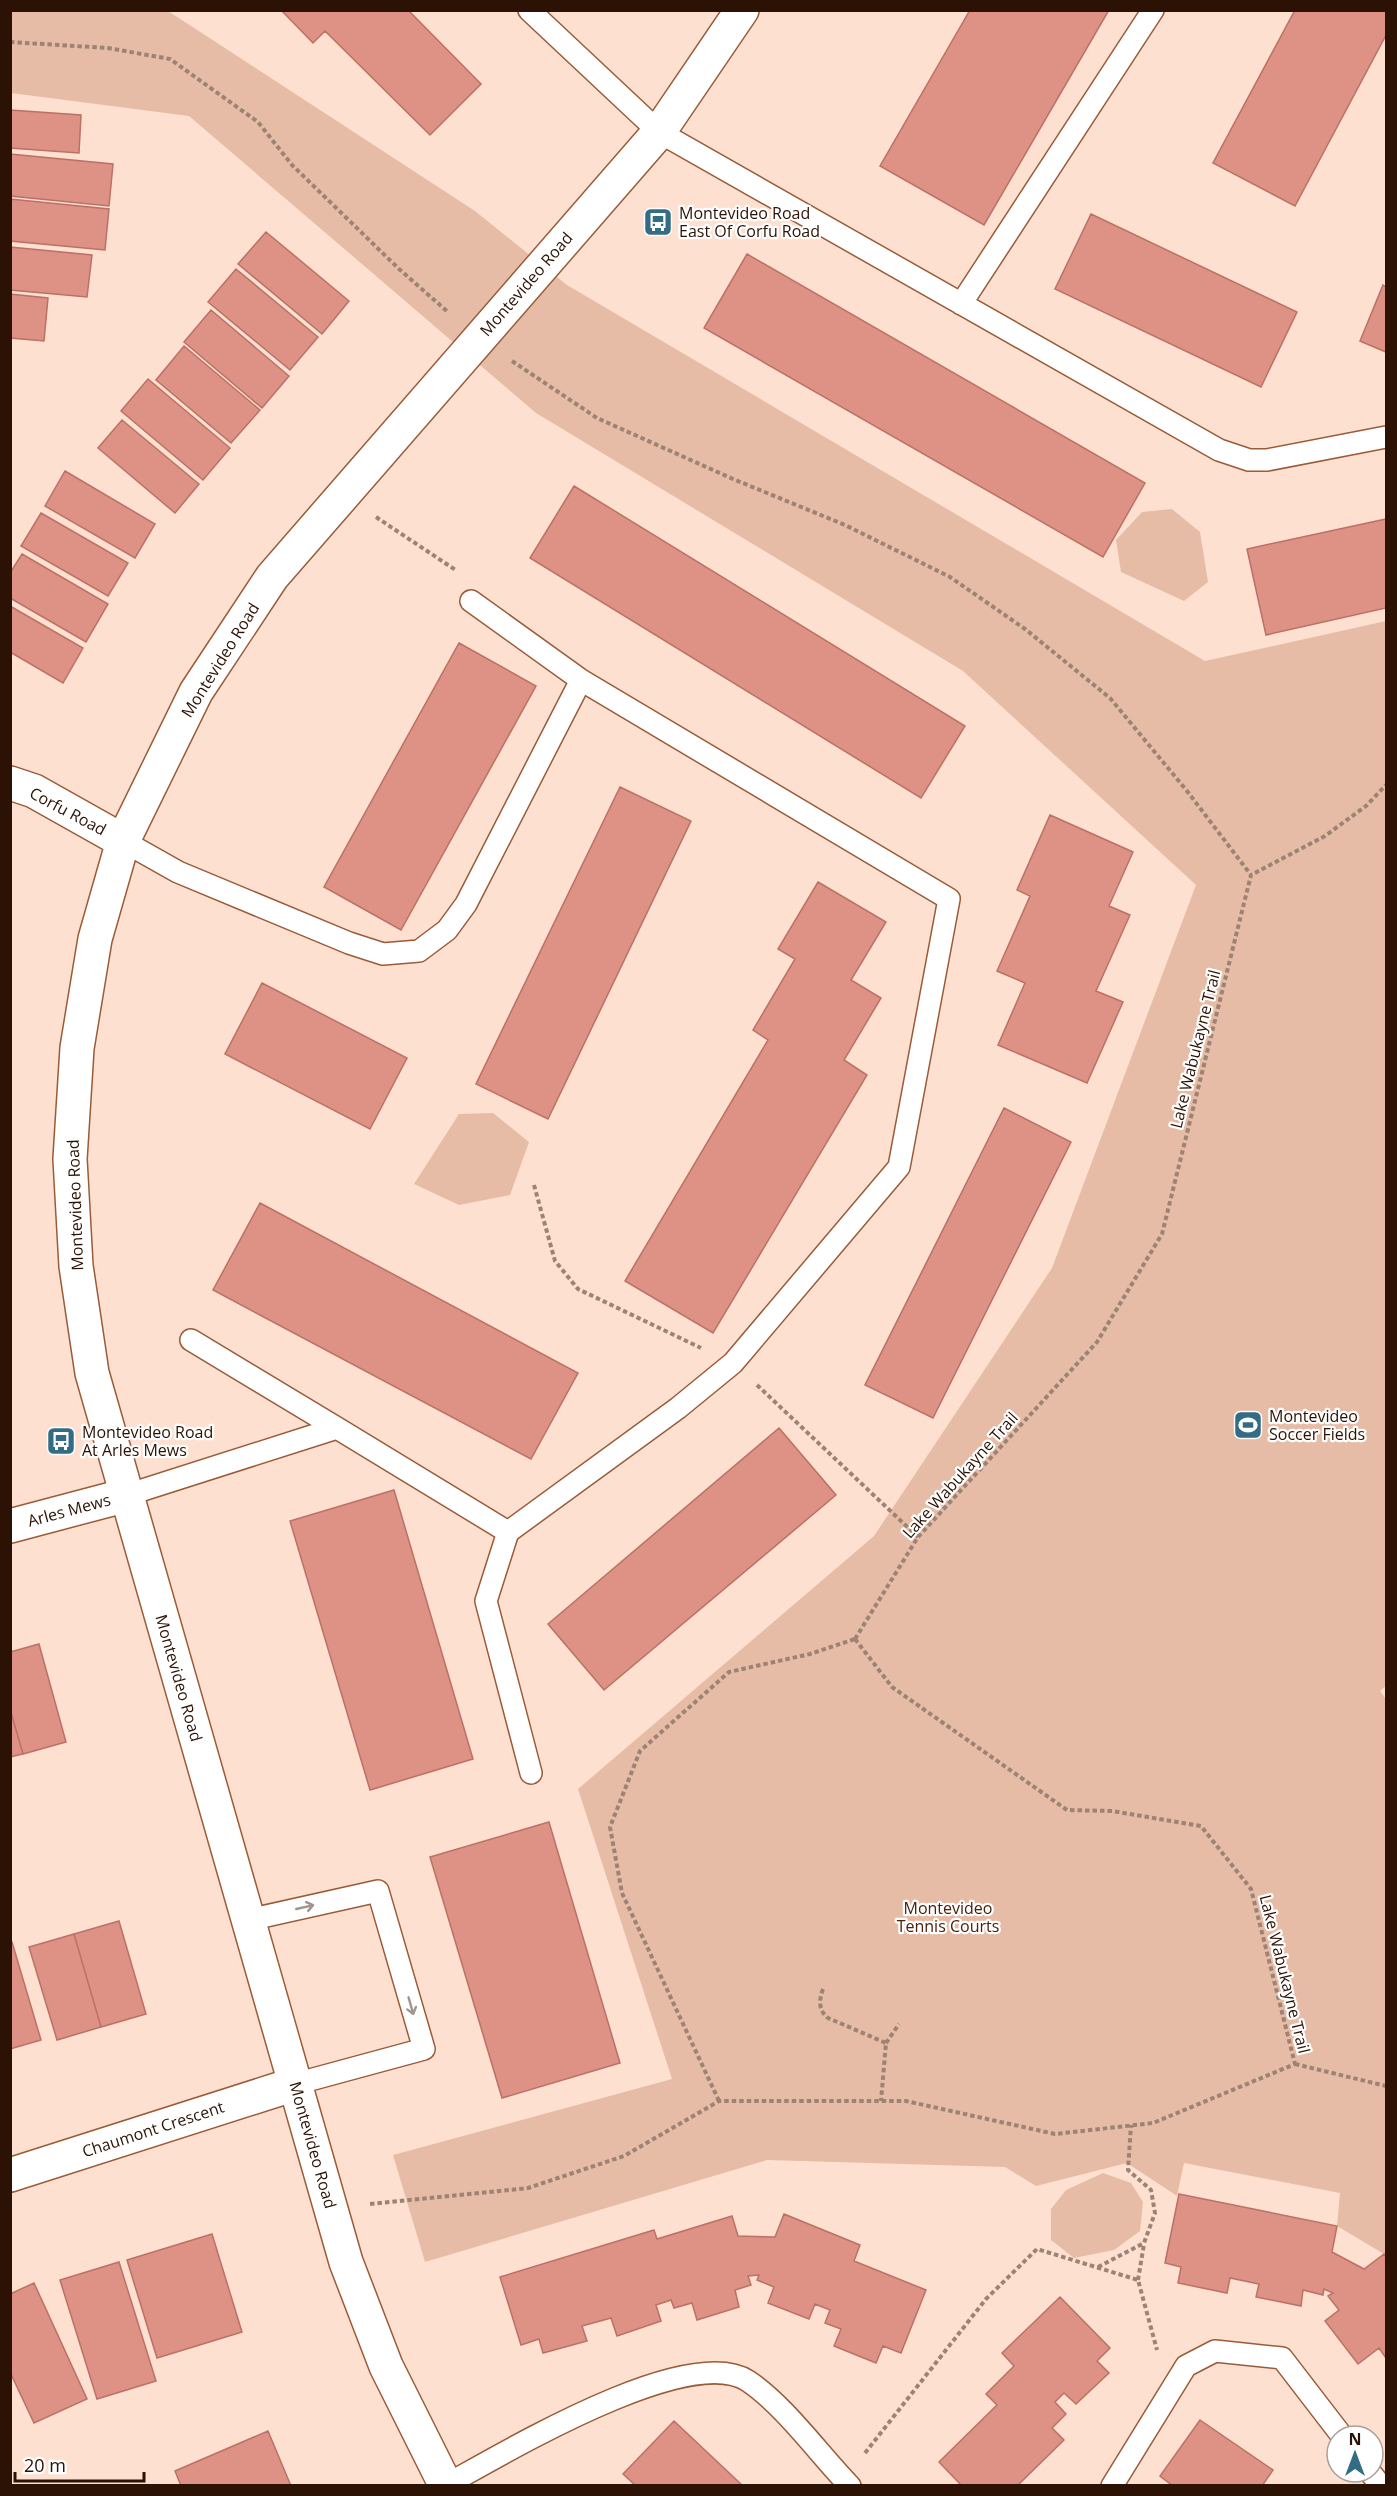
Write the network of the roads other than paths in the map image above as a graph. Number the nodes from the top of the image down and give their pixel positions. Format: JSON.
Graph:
{"nodes":[{"id":1,"x":529,"y":10,"type":"edge"},
{"id":2,"x":742,"y":10,"type":"edge"},
{"id":3,"x":1153,"y":10,"type":"edge"},
{"id":4,"x":659,"y":132,"type":"junction"},
{"id":5,"x":961,"y":304,"type":"junction"},
{"id":6,"x":1386,"y":437,"type":"edge"},
{"id":7,"x":471,"y":601,"type":"road end"},
{"id":8,"x":581,"y":680,"type":"junction"},
{"id":9,"x":10,"y":783,"type":"edge"},
{"id":10,"x":123,"y":841,"type":"junction"},
{"id":11,"x":191,"y":1340,"type":"dead end"},
{"id":12,"x":337,"y":1428,"type":"junction"},
{"id":13,"x":127,"y":1494,"type":"junction"},
{"id":14,"x":10,"y":1526,"type":"edge"},
{"id":15,"x":508,"y":1532,"type":"junction"},
{"id":16,"x":531,"y":1773,"type":"dead end"},
{"id":17,"x":248,"y":1920,"type":"junction"},
{"id":18,"x":295,"y":2084,"type":"junction"},
{"id":19,"x":10,"y":2175,"type":"edge"},
{"id":20,"x":1333,"y":2424,"type":"edge"},
{"id":21,"x":847,"y":2483,"type":"edge"},
{"id":22,"x":446,"y":2486,"type":"edge"},
{"id":23,"x":1112,"y":2486,"type":"edge"}],
"edges":[{"from":1,"to":4,"type":"lane"},
{"from":2,"to":4,"type":"street","name":"Montevideo Road"},
{"from":3,"to":5,"type":"lane"},
{"from":4,"to":5,"type":"lane"},
{"from":4,"to":10,"type":"street","name":"Montevideo Road"},
{"from":5,"to":6,"type":"lane"},
{"from":7,"to":8,"type":"lane"},
{"from":8,"to":10,"type":"lane"},
{"from":8,"to":15,"type":"lane"},
{"from":9,"to":10,"type":"street","name":"Corfu Road"},
{"from":10,"to":13,"type":"street","name":"Montevideo Road"},
{"from":11,"to":12,"type":"lane"},
{"from":12,"to":13,"type":"lane"},
{"from":12,"to":15,"type":"lane"},
{"from":13,"to":14,"type":"street","name":"Arles Mews"},
{"from":13,"to":17,"type":"street","name":"Montevideo Road"},
{"from":15,"to":16,"type":"lane"},
{"from":17,"to":18,"type":"street","name":"Montevideo Road"},
{"from":17,"to":18,"type":"lane","one_way":true},
{"from":18,"to":19,"type":"street","name":"Chaumont Crescent"},
{"from":18,"to":22,"type":"street","name":"Montevideo Road"},
{"from":20,"to":23,"type":"lane"},
{"from":21,"to":22,"type":"lane"}]}
